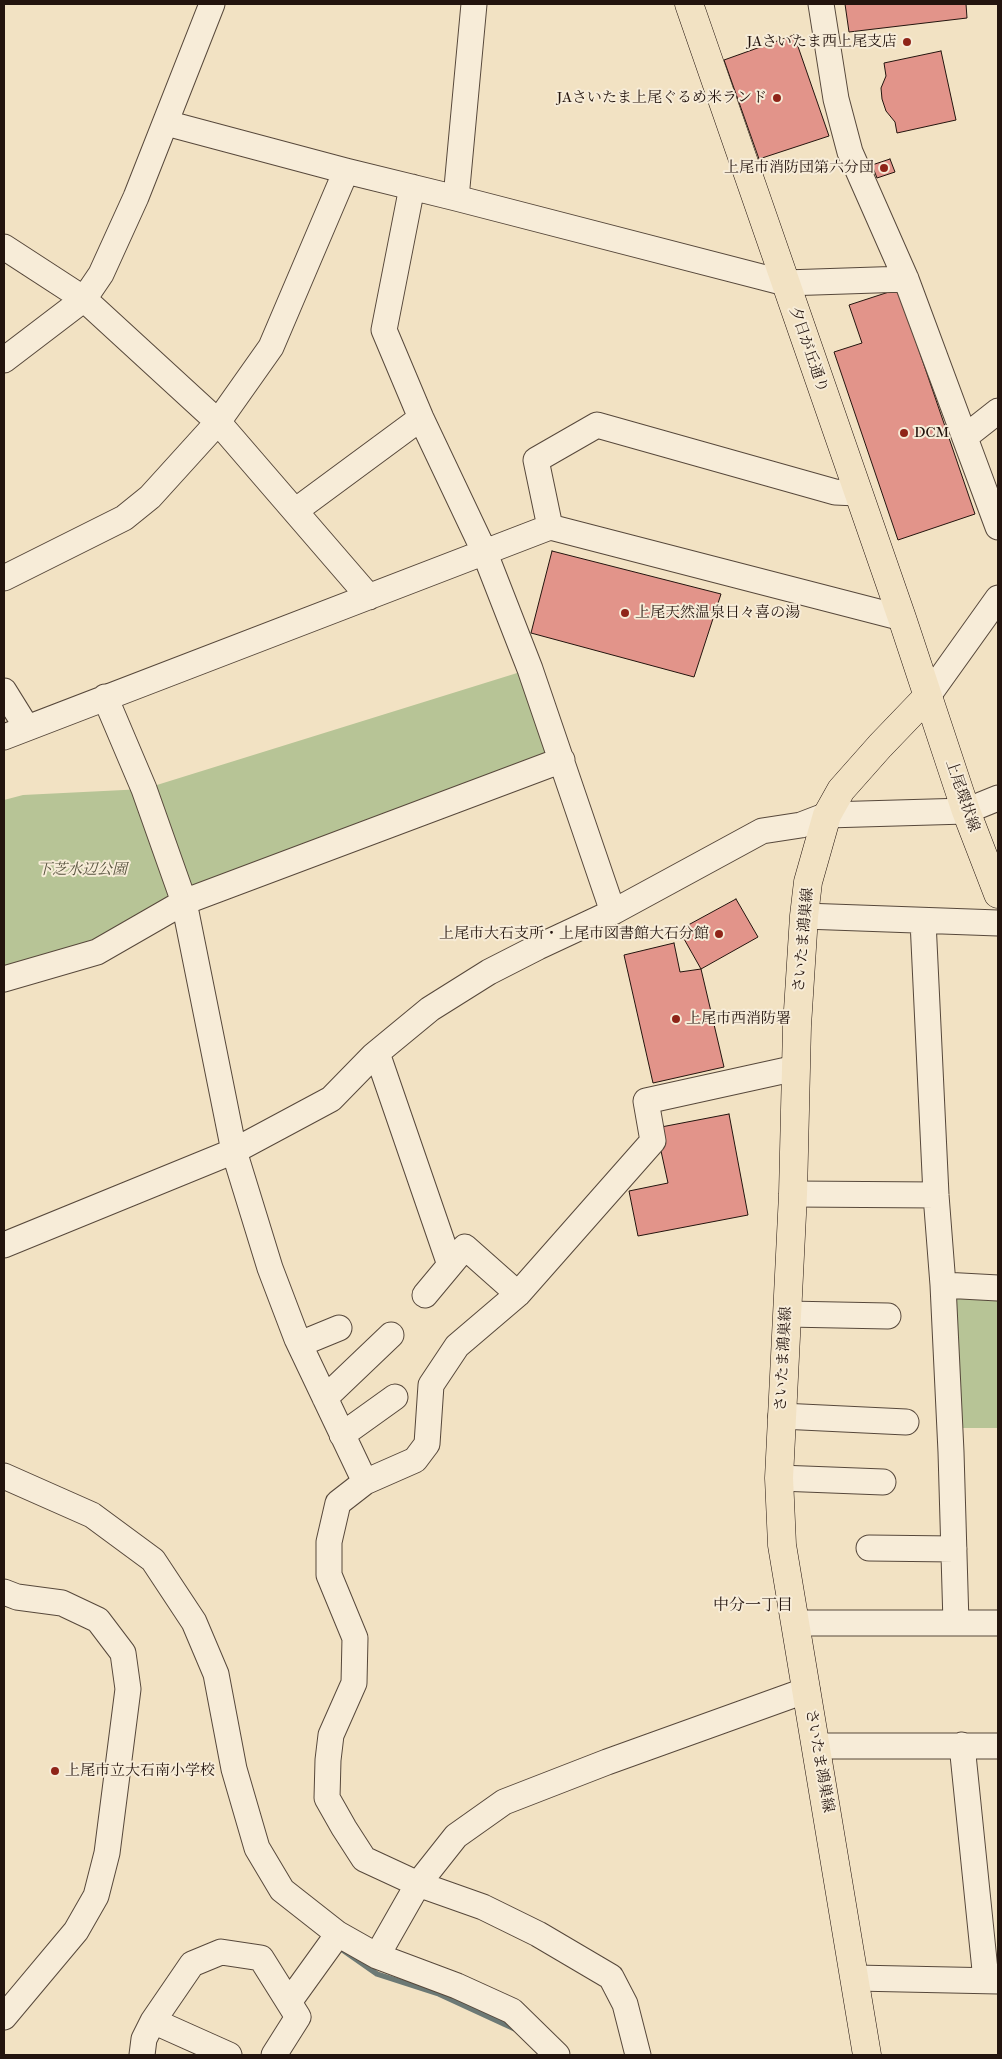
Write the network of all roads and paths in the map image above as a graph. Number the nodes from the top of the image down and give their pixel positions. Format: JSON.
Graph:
{"nodes":[{"id":1,"x":212,"y":4,"type":"edge"},
{"id":2,"x":474,"y":4,"type":"edge"},
{"id":3,"x":689,"y":4,"type":"edge"},
{"id":4,"x":821,"y":4,"type":"edge"},
{"id":5,"x":166,"y":123,"type":"junction"},
{"id":6,"x":346,"y":171,"type":"junction"},
{"id":7,"x":412,"y":187,"type":"junction"},
{"id":8,"x":456,"y":198,"type":"junction"},
{"id":9,"x":4,"y":247,"type":"edge"},
{"id":10,"x":906,"y":279,"type":"junction"},
{"id":11,"x":785,"y":283,"type":"junction"},
{"id":12,"x":84,"y":299,"type":"junction"},
{"id":13,"x":4,"y":360,"type":"edge"},
{"id":14,"x":998,"y":411,"type":"edge"},
{"id":15,"x":421,"y":418,"type":"junction"},
{"id":16,"x":218,"y":422,"type":"junction"},
{"id":17,"x":965,"y":437,"type":"junction"},
{"id":18,"x":857,"y":492,"type":"junction"},
{"id":19,"x":295,"y":511,"type":"junction"},
{"id":20,"x":550,"y":527,"type":"junction"},
{"id":21,"x":998,"y":527,"type":"edge"},
{"id":22,"x":484,"y":551,"type":"junction"},
{"id":23,"x":4,"y":578,"type":"edge"},
{"id":24,"x":369,"y":597,"type":"junction"},
{"id":25,"x":998,"y":598,"type":"edge"},
{"id":26,"x":902,"y":618,"type":"junction"},
{"id":27,"x":4,"y":691,"type":"edge"},
{"id":28,"x":928,"y":696,"type":"junction"},
{"id":29,"x":105,"y":697,"type":"junction"},
{"id":30,"x":27,"y":728,"type":"junction"},
{"id":31,"x":4,"y":737,"type":"edge"},
{"id":32,"x":562,"y":760,"type":"junction"},
{"id":33,"x":998,"y":798,"type":"edge"},
{"id":34,"x":966,"y":811,"type":"junction"},
{"id":35,"x":827,"y":815,"type":"junction"},
{"id":36,"x":998,"y":894,"type":"edge"},
{"id":37,"x":184,"y":902,"type":"junction"},
{"id":38,"x":613,"y":912,"type":"junction"},
{"id":39,"x":804,"y":916,"type":"junction"},
{"id":40,"x":922,"y":921,"type":"junction"},
{"id":41,"x":998,"y":923,"type":"edge"},
{"id":42,"x":4,"y":979,"type":"edge"},
{"id":43,"x":377,"y":1053,"type":"junction"},
{"id":44,"x":796,"y":1068,"type":"junction"},
{"id":45,"x":234,"y":1151,"type":"junction"},
{"id":46,"x":793,"y":1194,"type":"junction"},
{"id":47,"x":936,"y":1195,"type":"junction"},
{"id":48,"x":4,"y":1245,"type":"edge"},
{"id":49,"x":450,"y":1265,"type":"junction"},
{"id":50,"x":943,"y":1285,"type":"junction"},
{"id":51,"x":998,"y":1288,"type":"edge"},
{"id":52,"x":518,"y":1294,"type":"junction"},
{"id":53,"x":425,"y":1295,"type":"dead end"},
{"id":54,"x":787,"y":1314,"type":"junction"},
{"id":55,"x":888,"y":1316,"type":"dead end"},
{"id":56,"x":338,"y":1328,"type":"dead end"},
{"id":57,"x":392,"y":1335,"type":"dead end"},
{"id":58,"x":300,"y":1344,"type":"junction"},
{"id":59,"x":395,"y":1397,"type":"dead end"},
{"id":60,"x":325,"y":1398,"type":"junction"},
{"id":61,"x":781,"y":1416,"type":"junction"},
{"id":62,"x":906,"y":1422,"type":"dead end"},
{"id":63,"x":342,"y":1436,"type":"junction"},
{"id":64,"x":4,"y":1476,"type":"edge"},
{"id":65,"x":779,"y":1478,"type":"junction"},
{"id":66,"x":365,"y":1482,"type":"junction"},
{"id":67,"x":883,"y":1482,"type":"dead end"},
{"id":68,"x":869,"y":1548,"type":"dead end"},
{"id":69,"x":954,"y":1549,"type":"junction"},
{"id":70,"x":4,"y":1592,"type":"edge"},
{"id":71,"x":795,"y":1623,"type":"junction"},
{"id":72,"x":956,"y":1623,"type":"junction"},
{"id":73,"x":998,"y":1623,"type":"edge"},
{"id":74,"x":807,"y":1690,"type":"junction"},
{"id":75,"x":962,"y":1745,"type":"junction"},
{"id":76,"x":816,"y":1746,"type":"junction"},
{"id":77,"x":998,"y":1746,"type":"edge"},
{"id":78,"x":418,"y":1884,"type":"junction"},
{"id":79,"x":338,"y":1934,"type":"junction"},
{"id":80,"x":377,"y":1956,"type":"junction"},
{"id":81,"x":855,"y":1978,"type":"junction"},
{"id":82,"x":992,"y":1980,"type":"edge"},
{"id":83,"x":289,"y":2002,"type":"junction"},
{"id":84,"x":4,"y":2017,"type":"edge"},
{"id":85,"x":153,"y":2021,"type":"junction"},
{"id":86,"x":142,"y":2055,"type":"edge"},
{"id":87,"x":228,"y":2055,"type":"edge"},
{"id":88,"x":274,"y":2055,"type":"edge"},
{"id":89,"x":557,"y":2055,"type":"edge"},
{"id":90,"x":638,"y":2055,"type":"edge"},
{"id":91,"x":867,"y":2055,"type":"edge"}],
"edges":[{"from":1,"to":5,"type":"street"},
{"from":2,"to":8,"type":"street"},
{"from":3,"to":11,"type":"main road","name":"夕日が丘通り"},
{"from":4,"to":10,"type":"street"},
{"from":5,"to":6,"type":"street"},
{"from":5,"to":12,"type":"street"},
{"from":6,"to":7,"type":"street"},
{"from":6,"to":16,"type":"street"},
{"from":7,"to":8,"type":"street"},
{"from":7,"to":15,"type":"street"},
{"from":8,"to":11,"type":"street"},
{"from":9,"to":12,"type":"street"},
{"from":10,"to":11,"type":"street"},
{"from":10,"to":17,"type":"street"},
{"from":11,"to":18,"type":"main road","name":"夕日が丘通り"},
{"from":12,"to":13,"type":"street"},
{"from":12,"to":16,"type":"street"},
{"from":14,"to":17,"type":"street"},
{"from":15,"to":19,"type":"street"},
{"from":15,"to":22,"type":"street"},
{"from":16,"to":19,"type":"street"},
{"from":16,"to":23,"type":"street"},
{"from":17,"to":21,"type":"street"},
{"from":18,"to":20,"type":"street"},
{"from":18,"to":26,"type":"main road","name":"夕日が丘通り"},
{"from":19,"to":24,"type":"street"},
{"from":20,"to":22,"type":"street"},
{"from":20,"to":26,"type":"street"},
{"from":22,"to":24,"type":"street"},
{"from":22,"to":32,"type":"street"},
{"from":24,"to":29,"type":"street"},
{"from":25,"to":28,"type":"street"},
{"from":26,"to":28,"type":"main road","name":"夕日が丘通り"},
{"from":27,"to":30,"type":"street"},
{"from":28,"to":34,"type":"main road","name":"上尾環状線"},
{"from":28,"to":35,"type":"main road","name":"さいたま鴻巣線"},
{"from":29,"to":30,"type":"street"},
{"from":29,"to":37,"type":"street"},
{"from":30,"to":31,"type":"street"},
{"from":32,"to":37,"type":"street"},
{"from":32,"to":38,"type":"street"},
{"from":33,"to":34,"type":"street"},
{"from":34,"to":35,"type":"street"},
{"from":34,"to":36,"type":"main road","name":"上尾環状線"},
{"from":35,"to":38,"type":"street"},
{"from":35,"to":39,"type":"main road","name":"さいたま鴻巣線"},
{"from":37,"to":42,"type":"street"},
{"from":37,"to":45,"type":"street"},
{"from":38,"to":43,"type":"street"},
{"from":39,"to":40,"type":"street"},
{"from":39,"to":44,"type":"main road","name":"さいたま鴻巣線"},
{"from":40,"to":41,"type":"street"},
{"from":40,"to":47,"type":"street"},
{"from":43,"to":45,"type":"street"},
{"from":43,"to":49,"type":"street"},
{"from":44,"to":46,"type":"main road","name":"さいたま鴻巣線"},
{"from":44,"to":52,"type":"street"},
{"from":45,"to":48,"type":"street"},
{"from":45,"to":58,"type":"street"},
{"from":46,"to":47,"type":"street"},
{"from":46,"to":54,"type":"main road","name":"さいたま鴻巣線"},
{"from":47,"to":50,"type":"street"},
{"from":49,"to":52,"type":"street"},
{"from":49,"to":53,"type":"street"},
{"from":50,"to":51,"type":"street"},
{"from":50,"to":69,"type":"street"},
{"from":52,"to":66,"type":"street"},
{"from":54,"to":55,"type":"street"},
{"from":54,"to":61,"type":"main road","name":"さいたま鴻巣線"},
{"from":56,"to":58,"type":"street"},
{"from":57,"to":60,"type":"street"},
{"from":58,"to":60,"type":"street"},
{"from":59,"to":63,"type":"street"},
{"from":60,"to":63,"type":"street"},
{"from":61,"to":62,"type":"street"},
{"from":61,"to":65,"type":"main road","name":"さいたま鴻巣線"},
{"from":63,"to":66,"type":"street"},
{"from":64,"to":79,"type":"street"},
{"from":65,"to":67,"type":"street"},
{"from":65,"to":71,"type":"main road","name":"さいたま鴻巣線"},
{"from":66,"to":78,"type":"street"},
{"from":68,"to":69,"type":"street"},
{"from":69,"to":72,"type":"street"},
{"from":70,"to":84,"type":"street"},
{"from":71,"to":72,"type":"street"},
{"from":71,"to":74,"type":"main road","name":"さいたま鴻巣線"},
{"from":72,"to":73,"type":"street"},
{"from":74,"to":76,"type":"main road","name":"さいたま鴻巣線"},
{"from":74,"to":78,"type":"street"},
{"from":75,"to":76,"type":"street"},
{"from":75,"to":77,"type":"street"},
{"from":75,"to":82,"type":"street"},
{"from":76,"to":81,"type":"main road","name":"さいたま鴻巣線"},
{"from":78,"to":80,"type":"street"},
{"from":78,"to":90,"type":"street"},
{"from":79,"to":80,"type":"street"},
{"from":79,"to":83,"type":"street"},
{"from":80,"to":89,"type":"street"},
{"from":81,"to":82,"type":"street"},
{"from":81,"to":91,"type":"main road","name":"さいたま鴻巣線"},
{"from":83,"to":85,"type":"street"},
{"from":83,"to":88,"type":"street"},
{"from":85,"to":86,"type":"street"},
{"from":85,"to":87,"type":"street"}]}
